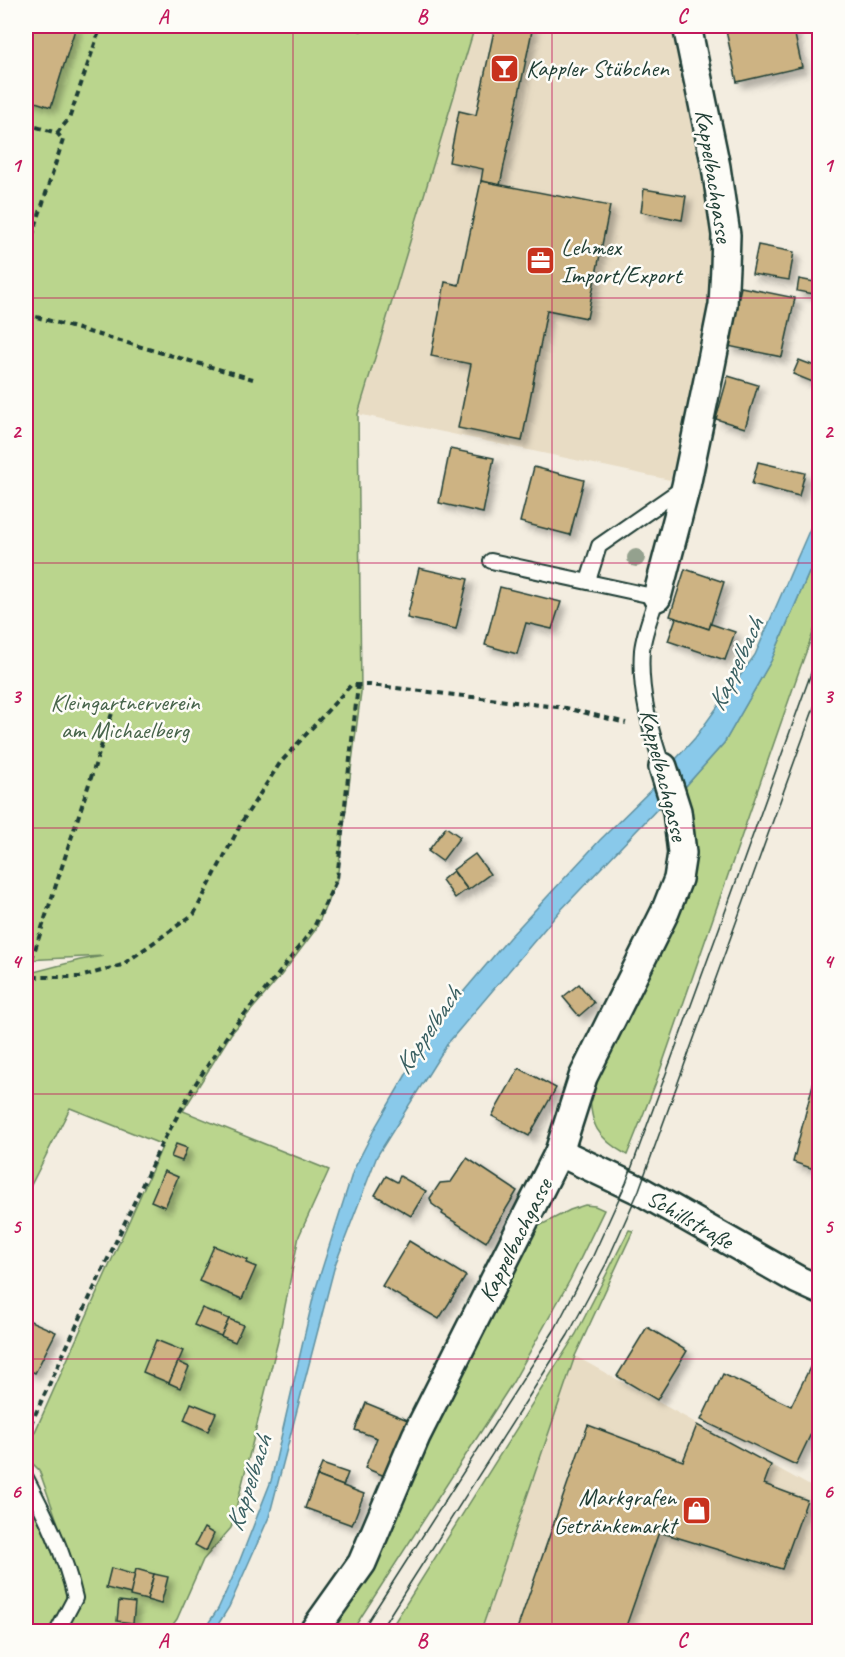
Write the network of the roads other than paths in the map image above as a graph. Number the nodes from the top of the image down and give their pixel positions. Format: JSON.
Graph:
{"nodes":[{"id":1,"x":687,"y":26,"type":"edge"},
{"id":2,"x":686,"y":486,"type":"junction"},
{"id":3,"x":491,"y":561,"type":"dead end"},
{"id":4,"x":588,"y":581,"type":"junction"},
{"id":5,"x":657,"y":597,"type":"junction"},
{"id":6,"x":663,"y":767,"type":"joint"},
{"id":7,"x":559,"y":1152,"type":"junction"},
{"id":8,"x":819,"y":1290,"type":"edge"},
{"id":9,"x":26,"y":1478,"type":"edge"},
{"id":10,"x":57,"y":1632,"type":"edge"},
{"id":11,"x":314,"y":1632,"type":"edge"}],
"edges":[{"from":1,"to":2,"type":"street","name":"Kappelbachgasse"},
{"from":2,"to":4,"type":"lane"},
{"from":2,"to":5,"type":"street","name":"Kappelbachgasse"},
{"from":3,"to":4,"type":"lane"},
{"from":4,"to":5,"type":"lane"},
{"from":5,"to":6,"type":"lane","name":"Kappelbachgasse"},
{"from":6,"to":7,"type":"street","name":"Kappelbachgasse"},
{"from":7,"to":8,"type":"street","name":"Schillstraße"},
{"from":7,"to":11,"type":"street","name":"Kappelbachgasse"},
{"from":9,"to":10,"type":"lane"}]}
